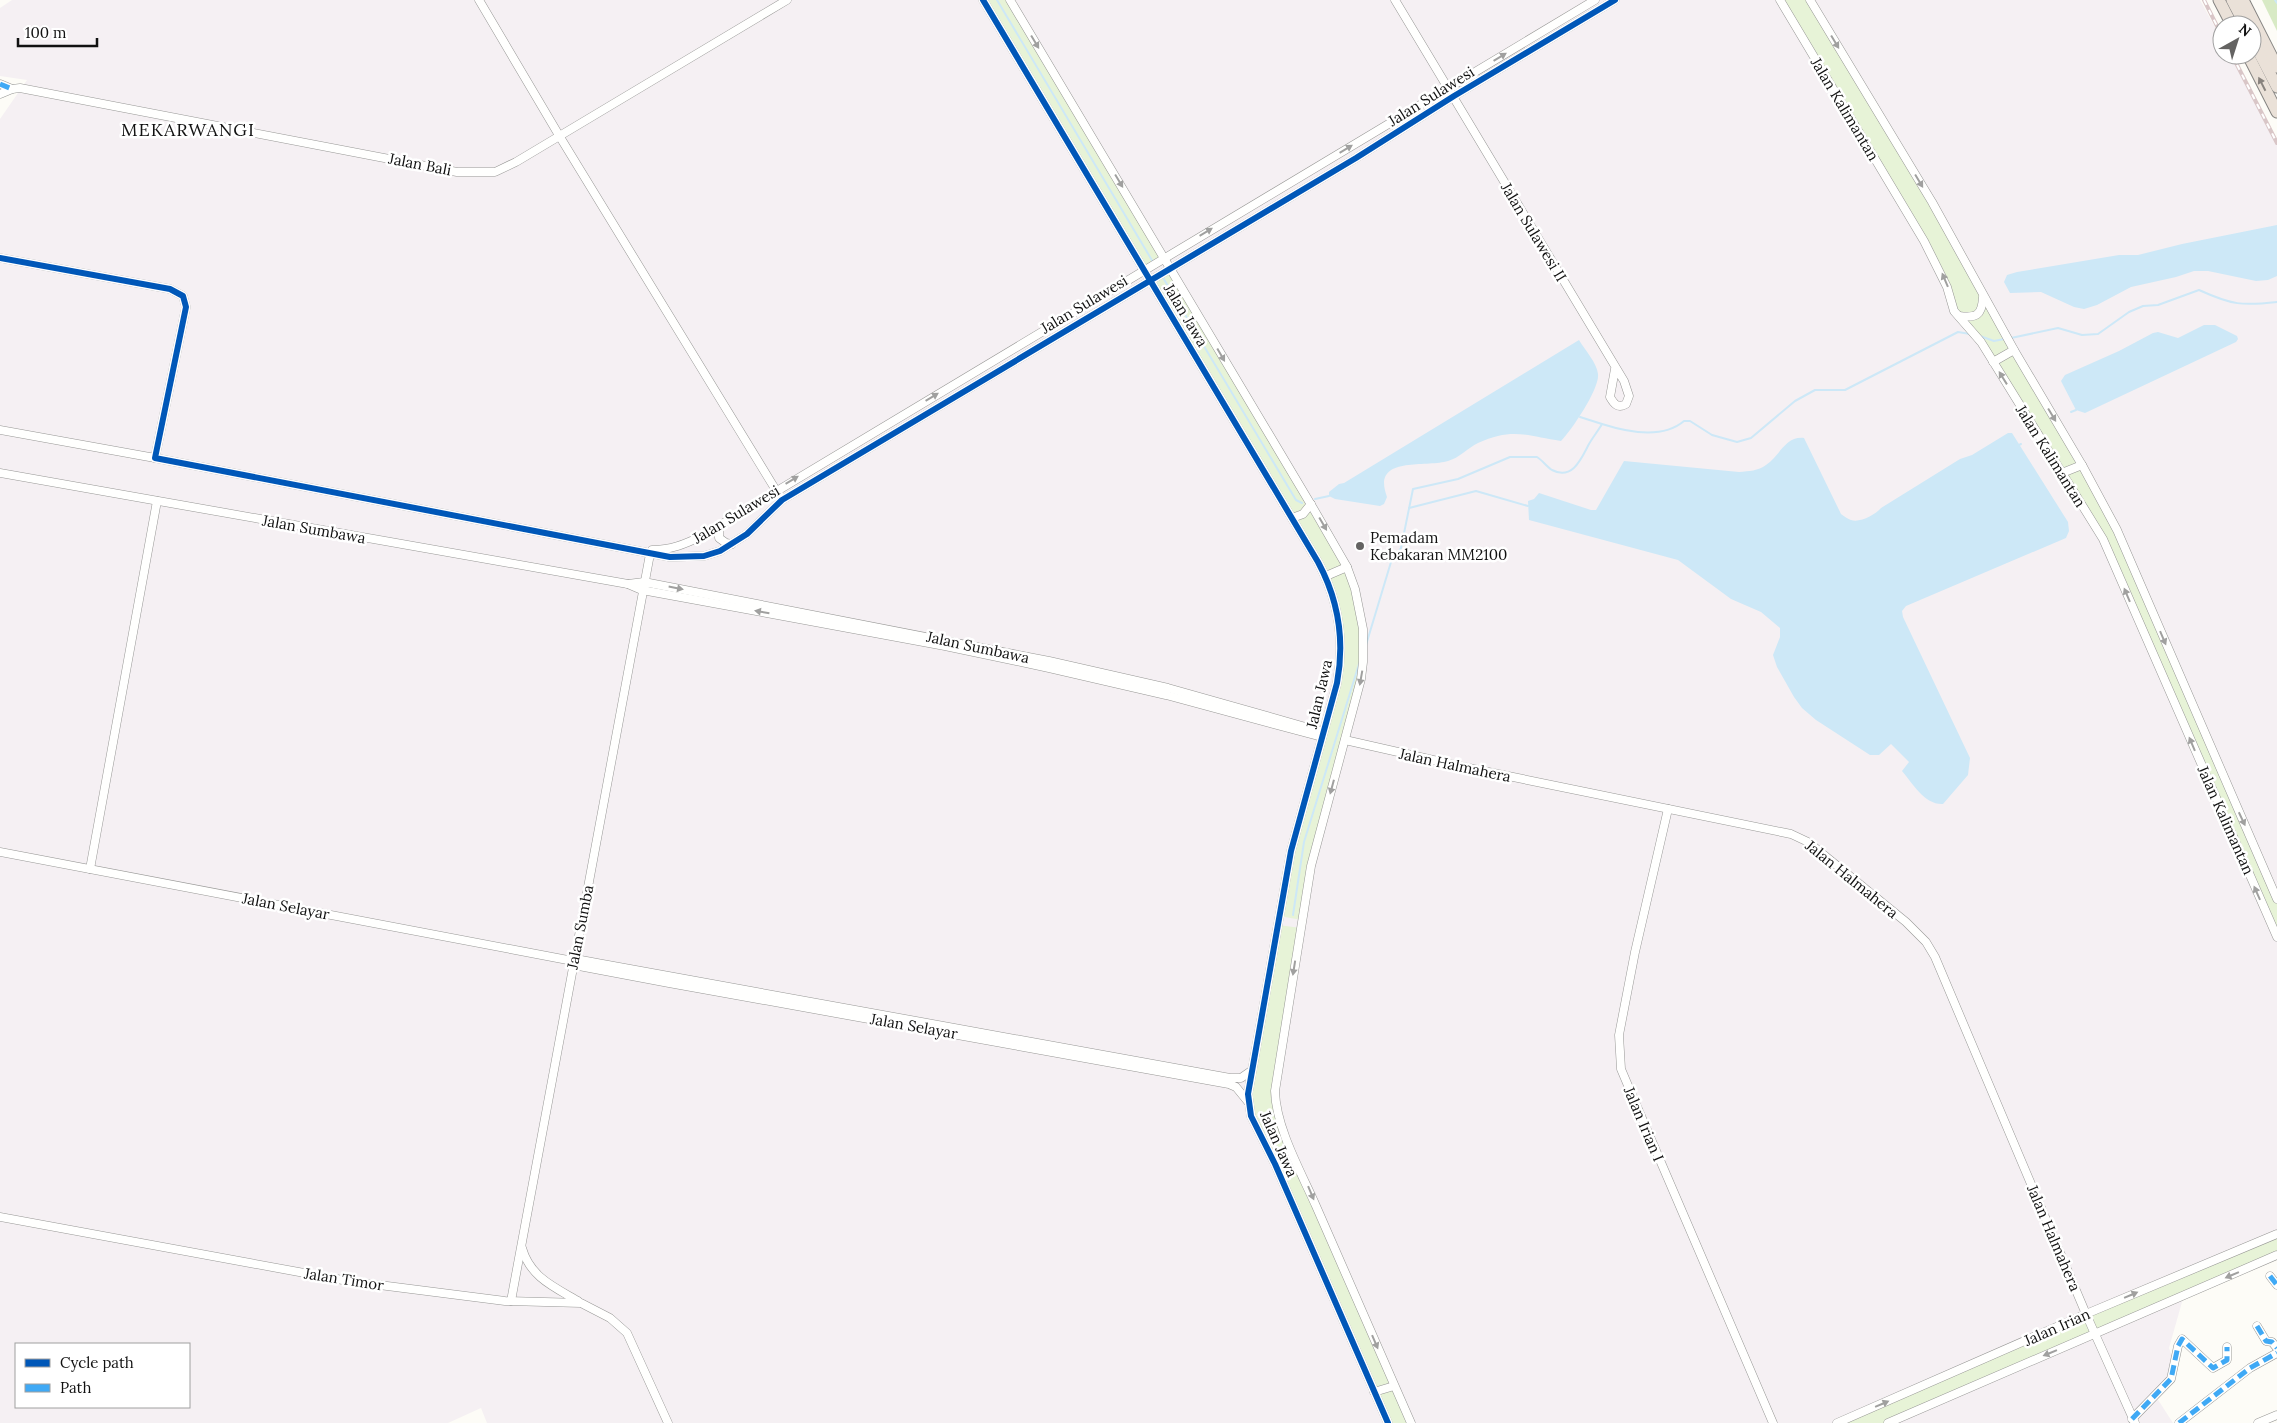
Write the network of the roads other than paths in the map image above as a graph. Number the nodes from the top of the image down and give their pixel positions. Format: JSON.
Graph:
{"nodes":[{"id":1,"x":479,"y":0,"type":"edge"},
{"id":2,"x":787,"y":0,"type":"edge"},
{"id":3,"x":983,"y":0,"type":"edge"},
{"id":4,"x":1010,"y":0,"type":"edge"},
{"id":5,"x":1395,"y":0,"type":"edge"},
{"id":6,"x":1595,"y":0,"type":"edge"},
{"id":7,"x":1616,"y":0,"type":"edge"},
{"id":8,"x":1780,"y":0,"type":"edge"},
{"id":9,"x":1810,"y":0,"type":"edge"},
{"id":10,"x":2219,"y":0,"type":"edge"},
{"id":11,"x":2232,"y":0,"type":"edge"},
{"id":12,"x":2238,"y":0,"type":"edge"},
{"id":13,"x":2243,"y":0,"type":"edge"},
{"id":14,"x":2227,"y":15,"type":"edge"},
{"id":15,"x":2240,"y":15,"type":"edge"},
{"id":16,"x":2246,"y":15,"type":"edge"},
{"id":17,"x":2262,"y":46,"type":"edge"},
{"id":18,"x":2262,"y":58,"type":"edge"},
{"id":19,"x":2253,"y":65,"type":"edge"},
{"id":20,"x":2277,"y":67,"type":"edge"},
{"id":21,"x":2277,"y":75,"type":"edge"},
{"id":22,"x":0,"y":84,"type":"edge"},
{"id":23,"x":2277,"y":87,"type":"edge"},
{"id":24,"x":1448,"y":88,"type":"junction"},
{"id":25,"x":12,"y":89,"type":"junction"},
{"id":26,"x":0,"y":94,"type":"edge"},
{"id":27,"x":1454,"y":96,"type":"junction"},
{"id":28,"x":2277,"y":112,"type":"edge"},
{"id":29,"x":560,"y":137,"type":"junction"},
{"id":30,"x":0,"y":258,"type":"edge"},
{"id":31,"x":1162,"y":259,"type":"junction"},
{"id":32,"x":1146,"y":268,"type":"junction"},
{"id":33,"x":1168,"y":269,"type":"junction"},
{"id":34,"x":1152,"y":278,"type":"junction"},
{"id":35,"x":1983,"y":296,"type":"junction"},
{"id":36,"x":1959,"y":316,"type":"junction"},
{"id":37,"x":2012,"y":346,"type":"junction"},
{"id":38,"x":1993,"y":362,"type":"junction"},
{"id":39,"x":1615,"y":369,"type":"dead end"},
{"id":40,"x":0,"y":430,"type":"edge"},
{"id":41,"x":154,"y":458,"type":"junction"},
{"id":42,"x":2082,"y":465,"type":"junction"},
{"id":43,"x":0,"y":472,"type":"edge"},
{"id":44,"x":2062,"y":473,"type":"junction"},
{"id":45,"x":776,"y":490,"type":"junction"},
{"id":46,"x":782,"y":500,"type":"junction"},
{"id":47,"x":157,"y":502,"type":"junction"},
{"id":48,"x":1311,"y":504,"type":"junction"},
{"id":49,"x":1292,"y":518,"type":"junction"},
{"id":50,"x":718,"y":526,"type":"junction"},
{"id":51,"x":732,"y":544,"type":"junction"},
{"id":52,"x":640,"y":550,"type":"junction"},
{"id":53,"x":650,"y":554,"type":"junction"},
{"id":54,"x":1347,"y":568,"type":"junction"},
{"id":55,"x":1326,"y":576,"type":"junction"},
{"id":56,"x":643,"y":586,"type":"junction"},
{"id":57,"x":1323,"y":734,"type":"junction"},
{"id":58,"x":1345,"y":740,"type":"junction"},
{"id":59,"x":2234,"y":801,"type":"junction"},
{"id":60,"x":2219,"y":806,"type":"junction"},
{"id":61,"x":1668,"y":809,"type":"junction"},
{"id":62,"x":0,"y":852,"type":"edge"},
{"id":63,"x":90,"y":869,"type":"junction"},
{"id":64,"x":2277,"y":899,"type":"edge"},
{"id":65,"x":2277,"y":937,"type":"edge"},
{"id":66,"x":573,"y":961,"type":"junction"},
{"id":67,"x":1251,"y":1071,"type":"junction"},
{"id":68,"x":1208,"y":1078,"type":"junction"},
{"id":69,"x":1249,"y":1103,"type":"junction"},
{"id":70,"x":0,"y":1217,"type":"edge"},
{"id":71,"x":2277,"y":1234,"type":"edge"},
{"id":72,"x":521,"y":1246,"type":"junction"},
{"id":73,"x":2277,"y":1255,"type":"edge"},
{"id":74,"x":2270,"y":1276,"type":"dead end"},
{"id":75,"x":2277,"y":1284,"type":"edge"},
{"id":76,"x":511,"y":1301,"type":"junction"},
{"id":77,"x":581,"y":1303,"type":"junction"},
{"id":78,"x":2086,"y":1314,"type":"junction"},
{"id":79,"x":2257,"y":1326,"type":"dead end"},
{"id":80,"x":2096,"y":1335,"type":"junction"},
{"id":81,"x":2227,"y":1347,"type":"dead end"},
{"id":82,"x":2276,"y":1352,"type":"edge"},
{"id":83,"x":2277,"y":1364,"type":"edge"},
{"id":84,"x":1394,"y":1386,"type":"junction"},
{"id":85,"x":1374,"y":1392,"type":"junction"},
{"id":86,"x":2277,"y":1415,"type":"edge"},
{"id":87,"x":2134,"y":1421,"type":"edge"},
{"id":88,"x":668,"y":1423,"type":"edge"},
{"id":89,"x":1388,"y":1423,"type":"edge"},
{"id":90,"x":1411,"y":1423,"type":"edge"},
{"id":91,"x":1773,"y":1423,"type":"edge"},
{"id":92,"x":1837,"y":1423,"type":"edge"},
{"id":93,"x":1888,"y":1423,"type":"edge"},
{"id":94,"x":2179,"y":1423,"type":"edge"},
{"id":95,"x":2258,"y":1423,"type":"edge"}],
"edges":[{"from":1,"to":29,"type":"street"},
{"from":2,"to":29,"type":"street","name":"Jalan Bali"},
{"from":3,"to":32,"type":"street","name":"Jalan Jawa"},
{"from":4,"to":31,"type":"street","name":"Jalan Jawa","one_way":true},
{"from":5,"to":24,"type":"street","name":"Jalan Sulawesi II"},
{"from":24,"to":6,"type":"street","name":"Jalan Sulawesi","one_way":true},
{"from":7,"to":27,"type":"street","name":"Jalan Sulawesi"},
{"from":36,"to":8,"type":"street","name":"Jalan Kalimantan","one_way":true},
{"from":9,"to":35,"type":"street","name":"Jalan Kalimantan","one_way":true},
{"from":10,"to":14,"type":"highway"},
{"from":11,"to":15,"type":"highway"},
{"from":12,"to":16,"type":"highway"},
{"from":13,"to":20,"type":"highway"},
{"from":17,"to":21,"type":"highway"},
{"from":18,"to":23,"type":"highway"},
{"from":28,"to":19,"type":"highway","one_way":true},
{"from":22,"to":25,"type":"street"},
{"from":24,"to":27,"type":"street","name":"Jalan Sulawesi II"},
{"from":31,"to":24,"type":"street","name":"Jalan Sulawesi","one_way":true},
{"from":25,"to":26,"type":"street"},
{"from":25,"to":29,"type":"street","name":"Jalan Bali"},
{"from":27,"to":33,"type":"street","name":"Jalan Sulawesi"},
{"from":27,"to":39,"type":"street","name":"Jalan Sulawesi II"},
{"from":29,"to":45,"type":"street"},
{"from":30,"to":41,"type":"street"},
{"from":31,"to":32,"type":"street","name":"Jalan Sulawesi"},
{"from":31,"to":33,"type":"street","name":"Jalan Jawa"},
{"from":32,"to":34,"type":"street","name":"Jalan Jawa"},
{"from":45,"to":32,"type":"street","name":"Jalan Sulawesi","one_way":true},
{"from":33,"to":34,"type":"street","name":"Jalan Sulawesi"},
{"from":33,"to":48,"type":"street","name":"Jalan Jawa","one_way":true},
{"from":34,"to":46,"type":"street","name":"Jalan Sulawesi"},
{"from":34,"to":49,"type":"street","name":"Jalan Jawa"},
{"from":35,"to":36,"type":"street"},
{"from":35,"to":37,"type":"street","name":"Jalan Kalimantan"},
{"from":36,"to":38,"type":"street","name":"Jalan Kalimantan"},
{"from":37,"to":38,"type":"street"},
{"from":37,"to":42,"type":"street","name":"Jalan Kalimantan","one_way":true},
{"from":44,"to":38,"type":"street","name":"Jalan Kalimantan","one_way":true},
{"from":40,"to":41,"type":"street"},
{"from":41,"to":52,"type":"street"},
{"from":42,"to":44,"type":"street"},
{"from":42,"to":59,"type":"street","name":"Jalan Kalimantan","one_way":true},
{"from":43,"to":47,"type":"street","name":"Jalan Sumbawa"},
{"from":60,"to":44,"type":"street","name":"Jalan Kalimantan","one_way":true},
{"from":45,"to":46,"type":"street"},
{"from":45,"to":50,"type":"street","name":"Jalan Sulawesi"},
{"from":46,"to":51,"type":"street","name":"Jalan Sulawesi"},
{"from":47,"to":56,"type":"street","name":"Jalan Sumbawa"},
{"from":47,"to":63,"type":"street"},
{"from":48,"to":49,"type":"street"},
{"from":48,"to":54,"type":"street","name":"Jalan Jawa","one_way":true},
{"from":49,"to":55,"type":"street","name":"Jalan Jawa"},
{"from":50,"to":51,"type":"street"},
{"from":50,"to":52,"type":"street","name":"Jalan Sulawesi"},
{"from":51,"to":53,"type":"street","name":"Jalan Sulawesi"},
{"from":52,"to":53,"type":"street","name":"Jalan Sulawesi"},
{"from":53,"to":56,"type":"street","name":"Jalan Sumba"},
{"from":54,"to":55,"type":"street"},
{"from":54,"to":58,"type":"street","name":"Jalan Jawa","one_way":true},
{"from":55,"to":57,"type":"street","name":"Jalan Jawa"},
{"from":56,"to":57,"type":"street","name":"Jalan Sumbawa"},
{"from":56,"to":66,"type":"street","name":"Jalan Sumba"},
{"from":57,"to":67,"type":"street","name":"Jalan Jawa"},
{"from":58,"to":61,"type":"street","name":"Jalan Halmahera"},
{"from":58,"to":84,"type":"street","name":"Jalan Jawa","one_way":true},
{"from":59,"to":60,"type":"street"},
{"from":59,"to":64,"type":"street","name":"Jalan Kalimantan","one_way":true},
{"from":65,"to":60,"type":"street","name":"Jalan Kalimantan","one_way":true},
{"from":61,"to":78,"type":"street","name":"Jalan Halmahera"},
{"from":61,"to":91,"type":"street","name":"Jalan Irian I"},
{"from":62,"to":63,"type":"street","name":"Jalan Selayar"},
{"from":63,"to":66,"type":"street","name":"Jalan Selayar"},
{"from":66,"to":68,"type":"street","name":"Jalan Selayar"},
{"from":66,"to":72,"type":"street","name":"Jalan Sumba"},
{"from":67,"to":68,"type":"street","name":"Jalan Selayar"},
{"from":67,"to":69,"type":"street","name":"Jalan Jawa"},
{"from":68,"to":69,"type":"street","name":"Jalan Selayar"},
{"from":69,"to":85,"type":"street","name":"Jalan Jawa"},
{"from":70,"to":76,"type":"street","name":"Jalan Timor"},
{"from":78,"to":71,"type":"street","name":"Jalan Irian","one_way":true},
{"from":72,"to":76,"type":"street","name":"Jalan Sumba"},
{"from":72,"to":77,"type":"street"},
{"from":73,"to":80,"type":"street","name":"Jalan Irian","one_way":true},
{"from":74,"to":75,"type":"street"},
{"from":76,"to":77,"type":"street","name":"Jalan Timor"},
{"from":77,"to":88,"type":"street","name":"Jalan Timor"},
{"from":78,"to":80,"type":"street","name":"Jalan Halmahera"},
{"from":92,"to":78,"type":"street","name":"Jalan Irian","one_way":true},
{"from":79,"to":82,"type":"street"},
{"from":80,"to":87,"type":"street","name":"Jalan Halmahera"},
{"from":80,"to":93,"type":"street","name":"Jalan Irian","one_way":true},
{"from":81,"to":87,"type":"street"},
{"from":82,"to":83,"type":"street"},
{"from":82,"to":94,"type":"street"},
{"from":84,"to":85,"type":"street"},
{"from":84,"to":90,"type":"street","name":"Jalan Jawa"},
{"from":85,"to":89,"type":"street","name":"Jalan Jawa"},
{"from":86,"to":95,"type":"street"}]}
